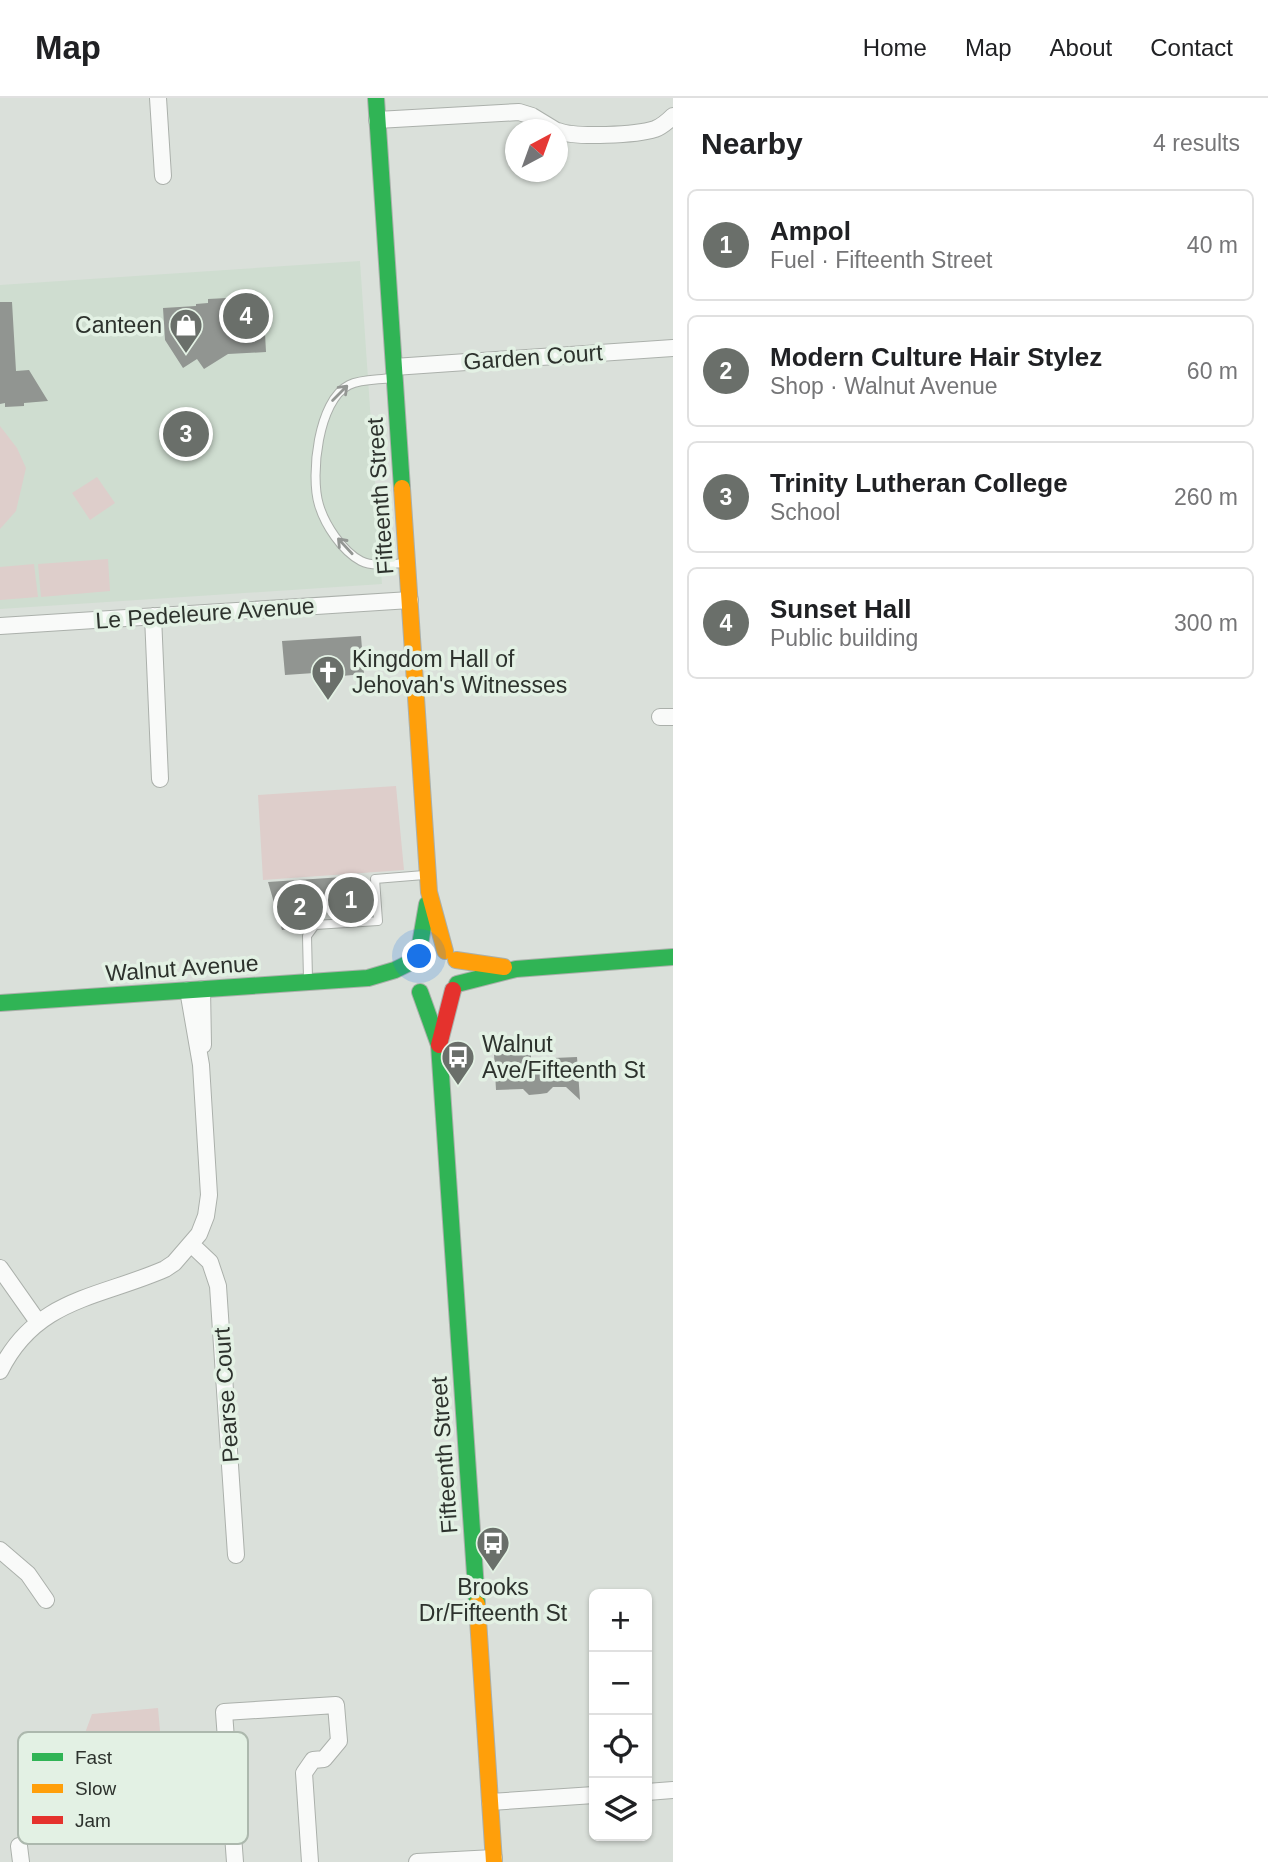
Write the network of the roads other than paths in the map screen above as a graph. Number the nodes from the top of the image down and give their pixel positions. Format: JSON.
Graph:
{"nodes":[{"id":1,"x":158,"y":98,"type":"edge"},
{"id":2,"x":376,"y":98,"type":"edge"},
{"id":3,"x":673,"y":116,"type":"edge"},
{"id":4,"x":537,"y":119,"type":"edge"},
{"id":5,"x":377,"y":120,"type":"junction"},
{"id":6,"x":568,"y":134,"type":"edge"},
{"id":7,"x":163,"y":176,"type":"dead end"},
{"id":8,"x":673,"y":348,"type":"edge"},
{"id":9,"x":394,"y":372,"type":"junction"},
{"id":10,"x":407,"y":563,"type":"junction"},
{"id":11,"x":410,"y":600,"type":"junction"},
{"id":12,"x":153,"y":616,"type":"junction"},
{"id":13,"x":0,"y":626,"type":"edge"},
{"id":14,"x":160,"y":779,"type":"dead end"},
{"id":15,"x":428,"y":875,"type":"junction"},
{"id":16,"x":429,"y":892,"type":"junction"},
{"id":17,"x":450,"y":955,"type":"junction"},
{"id":18,"x":673,"y":957,"type":"edge"},
{"id":19,"x":416,"y":958,"type":"junction"},
{"id":20,"x":516,"y":969,"type":"junction"},
{"id":21,"x":368,"y":978,"type":"junction"},
{"id":22,"x":308,"y":982,"type":"junction"},
{"id":23,"x":455,"y":987,"type":"junction"},
{"id":24,"x":410,"y":988,"type":"junction"},
{"id":25,"x":195,"y":989,"type":"junction"},
{"id":26,"x":0,"y":1003,"type":"edge"},
{"id":27,"x":439,"y":1045,"type":"junction"},
{"id":28,"x":192,"y":1245,"type":"junction"},
{"id":29,"x":0,"y":1268,"type":"edge"},
{"id":30,"x":38,"y":1322,"type":"junction"},
{"id":31,"x":0,"y":1371,"type":"edge"},
{"id":32,"x":0,"y":1550,"type":"edge"},
{"id":33,"x":236,"y":1555,"type":"dead end"},
{"id":34,"x":46,"y":1600,"type":"dead end"},
{"id":35,"x":226,"y":1732,"type":"edge"},
{"id":36,"x":673,"y":1790,"type":"edge"},
{"id":37,"x":652,"y":1792,"type":"edge"},
{"id":38,"x":589,"y":1795,"type":"edge"},
{"id":39,"x":490,"y":1802,"type":"junction"},
{"id":40,"x":234,"y":1844,"type":"edge"},
{"id":41,"x":494,"y":1860,"type":"edge"},
{"id":42,"x":235,"y":1862,"type":"edge"},
{"id":43,"x":310,"y":1862,"type":"edge"},
{"id":44,"x":417,"y":1862,"type":"edge"}],
"edges":[{"from":1,"to":7,"type":"street"},
{"from":2,"to":5,"type":"street","name":"Fifteenth Street"},
{"from":3,"to":6,"type":"street"},
{"from":4,"to":5,"type":"street"},
{"from":5,"to":9,"type":"street","name":"Fifteenth Street"},
{"from":8,"to":9,"type":"street","name":"Garden Court"},
{"from":9,"to":10,"type":"street","name":"Fifteenth Street"},
{"from":10,"to":9,"type":"lane","one_way":true},
{"from":10,"to":11,"type":"street","name":"Fifteenth Street"},
{"from":11,"to":12,"type":"street","name":"Le Pedeleure Avenue"},
{"from":11,"to":15,"type":"street","name":"Fifteenth Street"},
{"from":12,"to":13,"type":"street","name":"Le Pedeleure Avenue"},
{"from":12,"to":14,"type":"street"},
{"from":15,"to":16,"type":"street","name":"Fifteenth Street"},
{"from":15,"to":22,"type":"lane"},
{"from":16,"to":17,"type":"street","name":"Fifteenth Street"},
{"from":16,"to":19,"type":"street","name":"Fifteenth Street"},
{"from":17,"to":19,"type":"street"},
{"from":17,"to":20,"type":"street"},
{"from":17,"to":23,"type":"street"},
{"from":18,"to":20,"type":"street"},
{"from":19,"to":21,"type":"street","name":"Walnut Avenue"},
{"from":19,"to":24,"type":"street"},
{"from":20,"to":23,"type":"street"},
{"from":21,"to":22,"type":"street","name":"Walnut Avenue"},
{"from":21,"to":24,"type":"street","name":"Walnut Avenue"},
{"from":22,"to":25,"type":"street","name":"Walnut Avenue"},
{"from":23,"to":24,"type":"street"},
{"from":23,"to":27,"type":"street","name":"Fifteenth Street"},
{"from":24,"to":27,"type":"street","name":"Fifteenth Street"},
{"from":25,"to":26,"type":"street","name":"Walnut Avenue"},
{"from":25,"to":28,"type":"street"},
{"from":27,"to":39,"type":"street","name":"Fifteenth Street"},
{"from":28,"to":30,"type":"street"},
{"from":28,"to":33,"type":"street","name":"Pearse Court"},
{"from":29,"to":30,"type":"street"},
{"from":30,"to":31,"type":"street"},
{"from":32,"to":34,"type":"street"},
{"from":35,"to":43,"type":"street"},
{"from":36,"to":37,"type":"street"},
{"from":38,"to":39,"type":"street"},
{"from":39,"to":41,"type":"street","name":"Fifteenth Street"},
{"from":40,"to":42,"type":"street"},
{"from":41,"to":44,"type":"street"}]}
